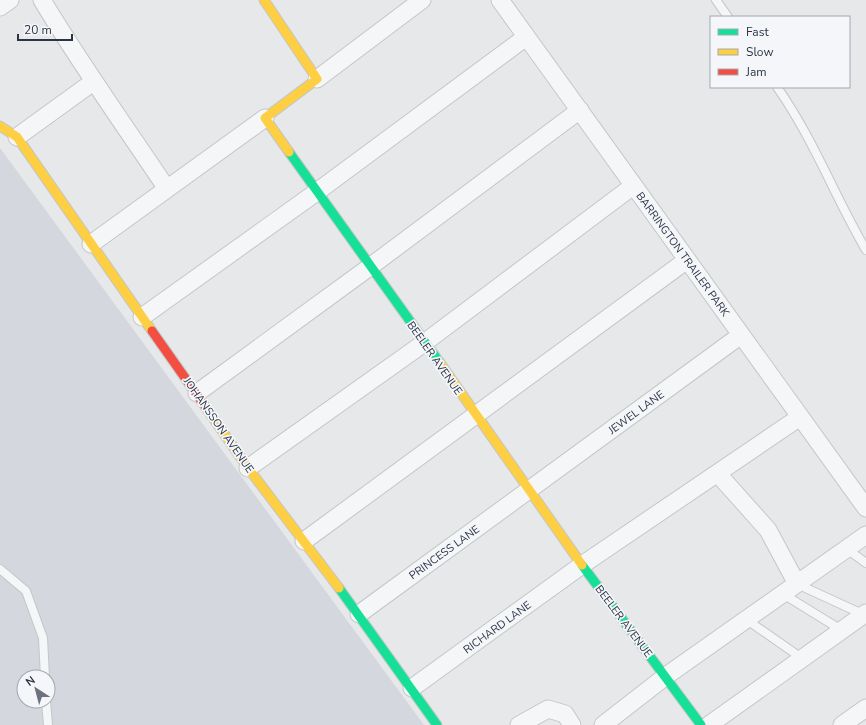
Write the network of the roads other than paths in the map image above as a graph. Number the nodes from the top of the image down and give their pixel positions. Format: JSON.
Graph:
{"nodes":[{"id":1,"x":10,"y":0,"type":"edge"},
{"id":2,"x":42,"y":0,"type":"edge"},
{"id":3,"x":422,"y":0,"type":"edge"},
{"id":4,"x":500,"y":0,"type":"edge"},
{"id":5,"x":716,"y":0,"type":"edge"},
{"id":6,"x":272,"y":4,"type":"edge"},
{"id":7,"x":0,"y":7,"type":"edge"},
{"id":8,"x":727,"y":16,"type":"edge"},
{"id":9,"x":526,"y":37,"type":"junction"},
{"id":10,"x":317,"y":79,"type":"junction"},
{"id":11,"x":93,"y":82,"type":"junction"},
{"id":12,"x":778,"y":88,"type":"edge"},
{"id":13,"x":580,"y":110,"type":"junction"},
{"id":14,"x":265,"y":118,"type":"junction"},
{"id":15,"x":0,"y":126,"type":"edge"},
{"id":16,"x":18,"y":137,"type":"junction"},
{"id":17,"x":633,"y":186,"type":"junction"},
{"id":18,"x":167,"y":190,"type":"junction"},
{"id":19,"x":318,"y":191,"type":"junction"},
{"id":20,"x":91,"y":244,"type":"junction"},
{"id":21,"x":866,"y":250,"type":"edge"},
{"id":22,"x":687,"y":260,"type":"junction"},
{"id":23,"x":371,"y":266,"type":"junction"},
{"id":24,"x":142,"y":317,"type":"junction"},
{"id":25,"x":741,"y":335,"type":"junction"},
{"id":26,"x":424,"y":343,"type":"junction"},
{"id":27,"x":197,"y":393,"type":"junction"},
{"id":28,"x":476,"y":415,"type":"junction"},
{"id":29,"x":800,"y":418,"type":"junction"},
{"id":30,"x":248,"y":468,"type":"junction"},
{"id":31,"x":718,"y":474,"type":"junction"},
{"id":32,"x":530,"y":489,"type":"junction"},
{"id":33,"x":866,"y":508,"type":"edge"},
{"id":34,"x":866,"y":535,"type":"edge"},
{"id":35,"x":304,"y":541,"type":"junction"},
{"id":36,"x":847,"y":549,"type":"junction"},
{"id":37,"x":866,"y":563,"type":"edge"},
{"id":38,"x":582,"y":565,"type":"junction"},
{"id":39,"x":0,"y":569,"type":"edge"},
{"id":40,"x":797,"y":584,"type":"junction"},
{"id":41,"x":783,"y":594,"type":"junction"},
{"id":42,"x":359,"y":614,"type":"junction"},
{"id":43,"x":864,"y":615,"type":"edge"},
{"id":44,"x":747,"y":620,"type":"junction"},
{"id":45,"x":843,"y":631,"type":"junction"},
{"id":46,"x":803,"y":659,"type":"junction"},
{"id":47,"x":45,"y":669,"type":"edge"},
{"id":48,"x":666,"y":676,"type":"junction"},
{"id":49,"x":412,"y":688,"type":"junction"},
{"id":50,"x":866,"y":708,"type":"edge"},
{"id":51,"x":47,"y":709,"type":"edge"},
{"id":52,"x":48,"y":725,"type":"edge"},
{"id":53,"x":437,"y":725,"type":"edge"},
{"id":54,"x":519,"y":725,"type":"edge"},
{"id":55,"x":572,"y":725,"type":"edge"},
{"id":56,"x":604,"y":725,"type":"edge"},
{"id":57,"x":701,"y":725,"type":"edge"},
{"id":58,"x":709,"y":725,"type":"edge"},
{"id":59,"x":842,"y":725,"type":"edge"}],
"edges":[{"from":1,"to":7,"type":"street"},
{"from":2,"to":11,"type":"street"},
{"from":3,"to":10,"type":"street"},
{"from":4,"to":9,"type":"street","name":"BARRINGTON TRAILER PARK"},
{"from":5,"to":8,"type":"lane"},
{"from":6,"to":10,"type":"street"},
{"from":9,"to":13,"type":"street","name":"BARRINGTON TRAILER PARK"},
{"from":9,"to":19,"type":"street"},
{"from":10,"to":14,"type":"street"},
{"from":11,"to":16,"type":"street"},
{"from":11,"to":18,"type":"street"},
{"from":12,"to":21,"type":"lane"},
{"from":13,"to":17,"type":"street","name":"BARRINGTON TRAILER PARK"},
{"from":13,"to":23,"type":"street"},
{"from":14,"to":18,"type":"street"},
{"from":14,"to":19,"type":"street","name":"BEELER AVENUE"},
{"from":15,"to":16,"type":"street","name":"JOHANSSON AVENUE"},
{"from":16,"to":20,"type":"street","name":"JOHANSSON AVENUE"},
{"from":17,"to":22,"type":"street","name":"BARRINGTON TRAILER PARK"},
{"from":17,"to":26,"type":"street"},
{"from":18,"to":20,"type":"street"},
{"from":19,"to":23,"type":"street","name":"BEELER AVENUE"},
{"from":19,"to":24,"type":"street"},
{"from":20,"to":24,"type":"street","name":"JOHANSSON AVENUE"},
{"from":22,"to":25,"type":"street","name":"BARRINGTON TRAILER PARK"},
{"from":22,"to":28,"type":"street"},
{"from":23,"to":26,"type":"street","name":"BEELER AVENUE"},
{"from":23,"to":27,"type":"street"},
{"from":24,"to":27,"type":"street","name":"JOHANSSON AVENUE"},
{"from":25,"to":29,"type":"street","name":"BARRINGTON TRAILER PARK"},
{"from":25,"to":32,"type":"street","name":"JEWEL LANE"},
{"from":26,"to":28,"type":"street","name":"BEELER AVENUE"},
{"from":26,"to":30,"type":"street"},
{"from":27,"to":30,"type":"street","name":"JOHANSSON AVENUE"},
{"from":28,"to":32,"type":"street","name":"BEELER AVENUE"},
{"from":28,"to":35,"type":"street"},
{"from":29,"to":31,"type":"street","name":"RICHARD LANE"},
{"from":29,"to":33,"type":"street","name":"BARRINGTON TRAILER PARK"},
{"from":30,"to":35,"type":"street","name":"JOHANSSON AVENUE"},
{"from":31,"to":38,"type":"street","name":"RICHARD LANE"},
{"from":31,"to":40,"type":"street"},
{"from":32,"to":38,"type":"street","name":"BEELER AVENUE"},
{"from":32,"to":42,"type":"street","name":"PRINCESS LANE"},
{"from":34,"to":36,"type":"street"},
{"from":35,"to":42,"type":"street","name":"JOHANSSON AVENUE"},
{"from":36,"to":37,"type":"lane"},
{"from":36,"to":40,"type":"street"},
{"from":38,"to":48,"type":"street","name":"BEELER AVENUE"},
{"from":38,"to":49,"type":"street","name":"RICHARD LANE"},
{"from":39,"to":47,"type":"lane"},
{"from":40,"to":41,"type":"street"},
{"from":40,"to":43,"type":"lane"},
{"from":41,"to":44,"type":"street"},
{"from":41,"to":45,"type":"lane"},
{"from":42,"to":49,"type":"street","name":"JOHANSSON AVENUE"},
{"from":43,"to":45,"type":"street"},
{"from":44,"to":46,"type":"lane"},
{"from":44,"to":48,"type":"street"},
{"from":45,"to":46,"type":"street"},
{"from":46,"to":58,"type":"street"},
{"from":48,"to":56,"type":"street"},
{"from":48,"to":57,"type":"street","name":"BEELER AVENUE"},
{"from":49,"to":53,"type":"street","name":"JOHANSSON AVENUE"},
{"from":50,"to":59,"type":"street"},
{"from":51,"to":52,"type":"lane"},
{"from":54,"to":55,"type":"street"}]}
